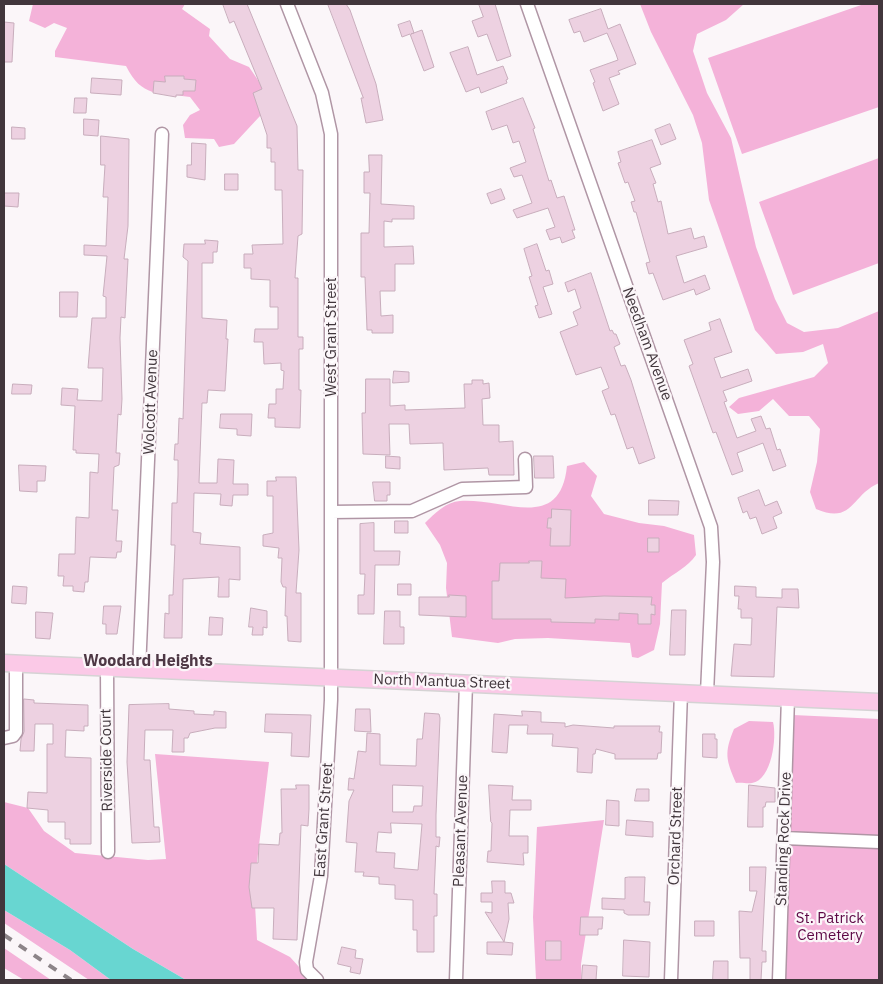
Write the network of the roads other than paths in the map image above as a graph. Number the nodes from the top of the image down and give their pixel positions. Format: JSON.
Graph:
{"nodes":[{"id":1,"x":287,"y":4,"type":"edge"},
{"id":2,"x":527,"y":4,"type":"edge"},
{"id":3,"x":162,"y":134,"type":"dead end"},
{"id":4,"x":525,"y":459,"type":"dead end"},
{"id":5,"x":331,"y":512,"type":"junction"},
{"id":6,"x":10,"y":664,"type":"edge"},
{"id":7,"x":107,"y":668,"type":"junction"},
{"id":8,"x":139,"y":670,"type":"junction"},
{"id":9,"x":331,"y":677,"type":"junction"},
{"id":10,"x":466,"y":682,"type":"junction"},
{"id":11,"x":681,"y":692,"type":"junction"},
{"id":12,"x":707,"y":693,"type":"junction"},
{"id":13,"x":788,"y":697,"type":"junction"},
{"id":14,"x":879,"y":702,"type":"edge"},
{"id":15,"x":4,"y":738,"type":"edge"},
{"id":16,"x":784,"y":838,"type":"junction"},
{"id":17,"x":879,"y":842,"type":"edge"},
{"id":18,"x":108,"y":852,"type":"dead end"},
{"id":19,"x":317,"y":980,"type":"edge"},
{"id":20,"x":456,"y":980,"type":"edge"},
{"id":21,"x":671,"y":980,"type":"edge"},
{"id":22,"x":779,"y":980,"type":"edge"}],
"edges":[{"from":1,"to":5,"type":"street","name":"West Grant Street"},
{"from":2,"to":12,"type":"street","name":"Needham Avenue"},
{"from":3,"to":8,"type":"street","name":"Wolcott Avenue"},
{"from":4,"to":5,"type":"street"},
{"from":5,"to":9,"type":"street","name":"West Grant Street"},
{"from":6,"to":7,"type":"main road","name":"North Mantua Street"},
{"from":6,"to":15,"type":"street"},
{"from":7,"to":8,"type":"main road","name":"North Mantua Street"},
{"from":7,"to":18,"type":"street","name":"Riverside Court"},
{"from":8,"to":9,"type":"main road","name":"North Mantua Street"},
{"from":9,"to":10,"type":"main road","name":"North Mantua Street"},
{"from":9,"to":19,"type":"street","name":"East Grant Street"},
{"from":10,"to":11,"type":"main road","name":"North Mantua Street"},
{"from":10,"to":20,"type":"street","name":"Pleasant Avenue"},
{"from":11,"to":12,"type":"main road","name":"North Mantua Street"},
{"from":11,"to":21,"type":"street","name":"Orchard Street"},
{"from":12,"to":13,"type":"main road","name":"North Mantua Street"},
{"from":13,"to":14,"type":"main road","name":"North Mantua Street"},
{"from":13,"to":16,"type":"street","name":"Standing Rock Drive"},
{"from":16,"to":17,"type":"street"},
{"from":16,"to":22,"type":"street","name":"Standing Rock Drive"}]}
